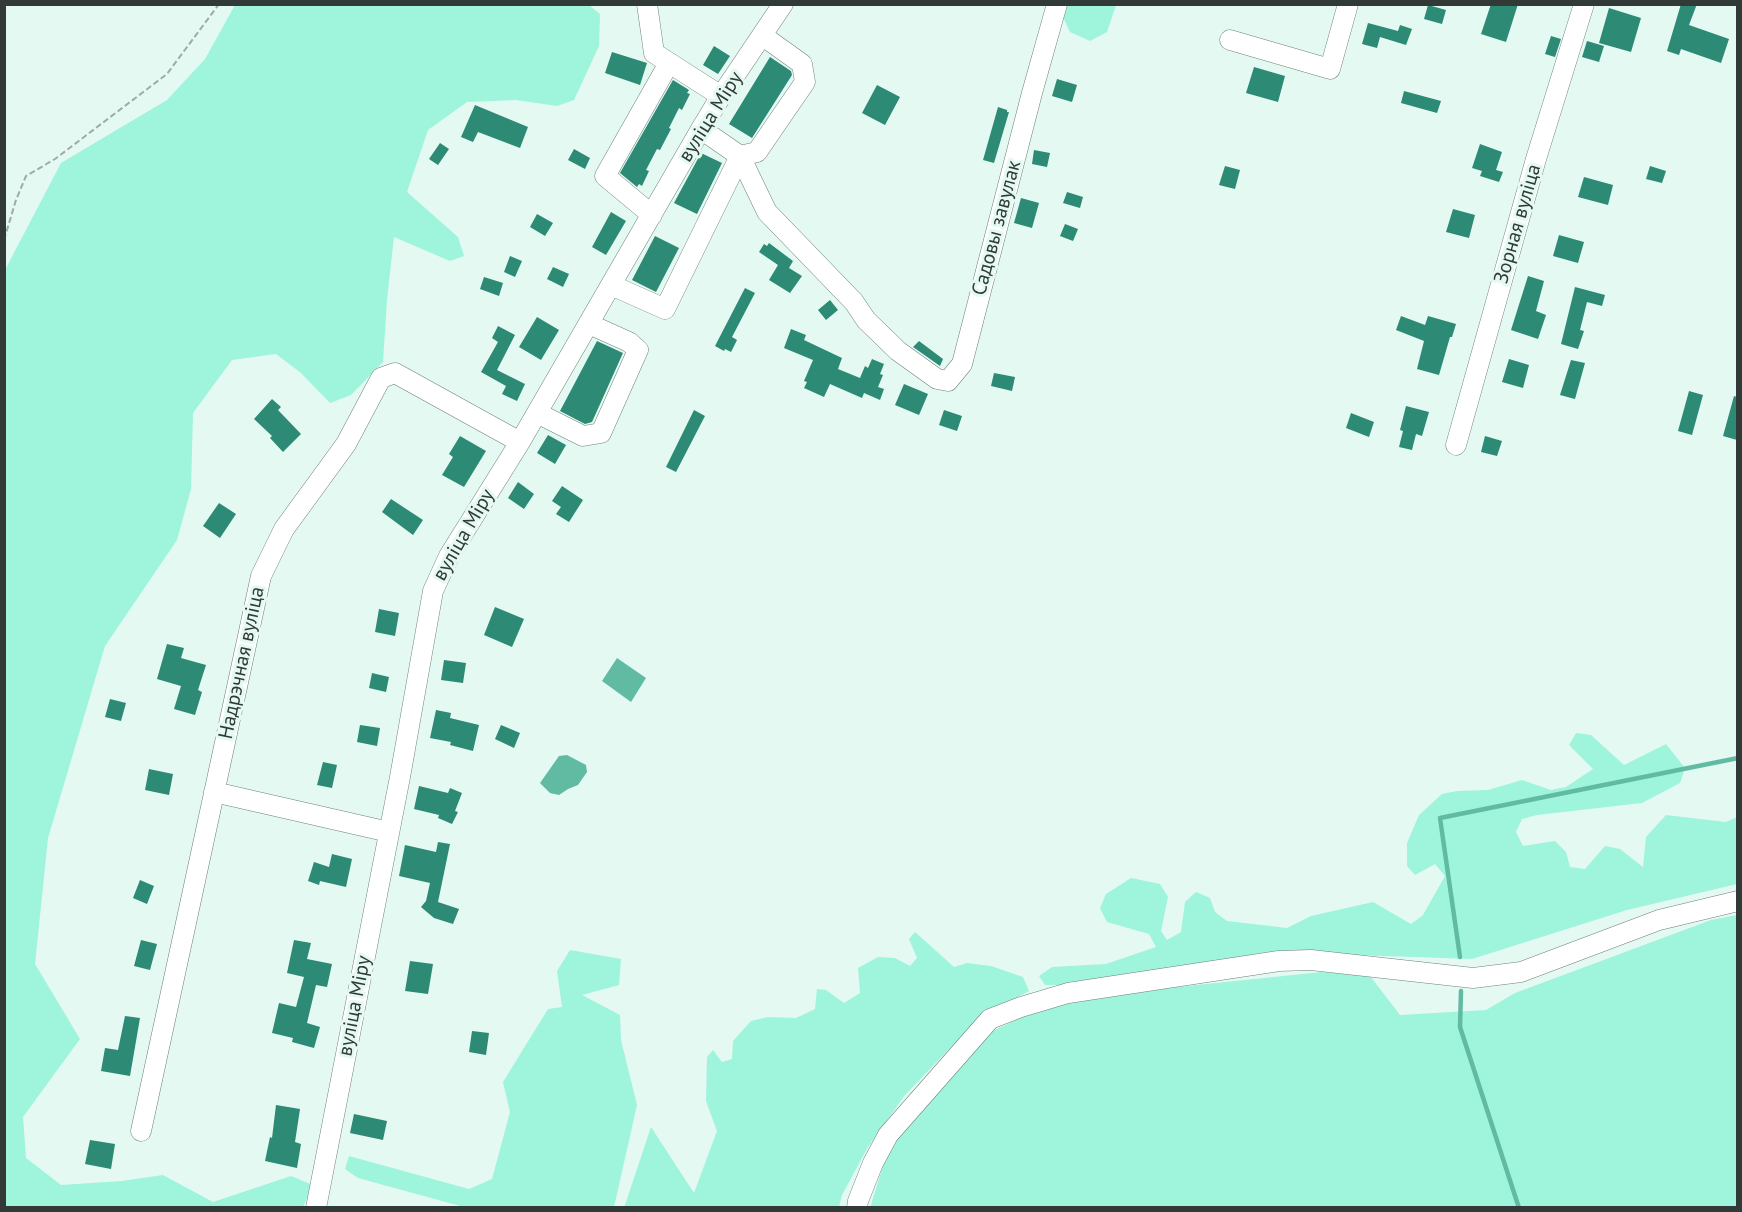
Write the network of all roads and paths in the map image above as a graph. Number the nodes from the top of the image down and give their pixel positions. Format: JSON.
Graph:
{"nodes":[{"id":1,"x":219,"y":4,"type":"edge"},
{"id":2,"x":647,"y":4,"type":"edge"},
{"id":3,"x":783,"y":4,"type":"edge"},
{"id":4,"x":1057,"y":4,"type":"edge"},
{"id":5,"x":1348,"y":4,"type":"edge"},
{"id":6,"x":1584,"y":4,"type":"edge"},
{"id":7,"x":763,"y":36,"type":"junction"},
{"id":8,"x":1230,"y":40,"type":"dead end"},
{"id":9,"x":669,"y":63,"type":"junction"},
{"id":10,"x":721,"y":96,"type":"junction"},
{"id":11,"x":701,"y":129,"type":"junction"},
{"id":12,"x":740,"y":156,"type":"junction"},
{"id":13,"x":652,"y":215,"type":"junction"},
{"id":14,"x":4,"y":240,"type":"edge"},
{"id":15,"x":611,"y":285,"type":"junction"},
{"id":16,"x":589,"y":324,"type":"junction"},
{"id":17,"x":537,"y":413,"type":"junction"},
{"id":18,"x":520,"y":442,"type":"junction"},
{"id":19,"x":1456,"y":445,"type":"dead end"},
{"id":20,"x":214,"y":792,"type":"junction"},
{"id":21,"x":389,"y":832,"type":"junction"},
{"id":22,"x":1737,"y":901,"type":"edge"},
{"id":23,"x":141,"y":1131,"type":"dead end"},
{"id":24,"x":316,"y":1208,"type":"edge"},
{"id":25,"x":857,"y":1208,"type":"edge"}],
"edges":[{"from":1,"to":14,"type":"path"},
{"from":2,"to":9,"type":"street"},
{"from":3,"to":7,"type":"street","name":"вуліца Міру"},
{"from":4,"to":12,"type":"street","name":"Садовы завулак"},
{"from":5,"to":8,"type":"street"},
{"from":6,"to":19,"type":"street","name":"Зорная вуліца"},
{"from":7,"to":10,"type":"street","name":"вуліца Міру"},
{"from":7,"to":12,"type":"street"},
{"from":9,"to":10,"type":"street"},
{"from":9,"to":13,"type":"street"},
{"from":10,"to":11,"type":"street","name":"вуліца Міру"},
{"from":11,"to":12,"type":"street"},
{"from":11,"to":13,"type":"street","name":"вуліца Міру"},
{"from":12,"to":15,"type":"street"},
{"from":13,"to":15,"type":"street","name":"вуліца Міру"},
{"from":15,"to":16,"type":"street","name":"вуліца Міру"},
{"from":16,"to":17,"type":"street","name":"вуліца Міру"},
{"from":16,"to":17,"type":"street"},
{"from":17,"to":18,"type":"street","name":"вуліца Міру"},
{"from":18,"to":20,"type":"street","name":"Надрэчная вуліца"},
{"from":18,"to":21,"type":"street","name":"вуліца Міру"},
{"from":20,"to":21,"type":"street"},
{"from":20,"to":23,"type":"street","name":"Надрэчная вуліца"},
{"from":21,"to":24,"type":"street","name":"вуліца Міру"},
{"from":22,"to":25,"type":"street"}]}
